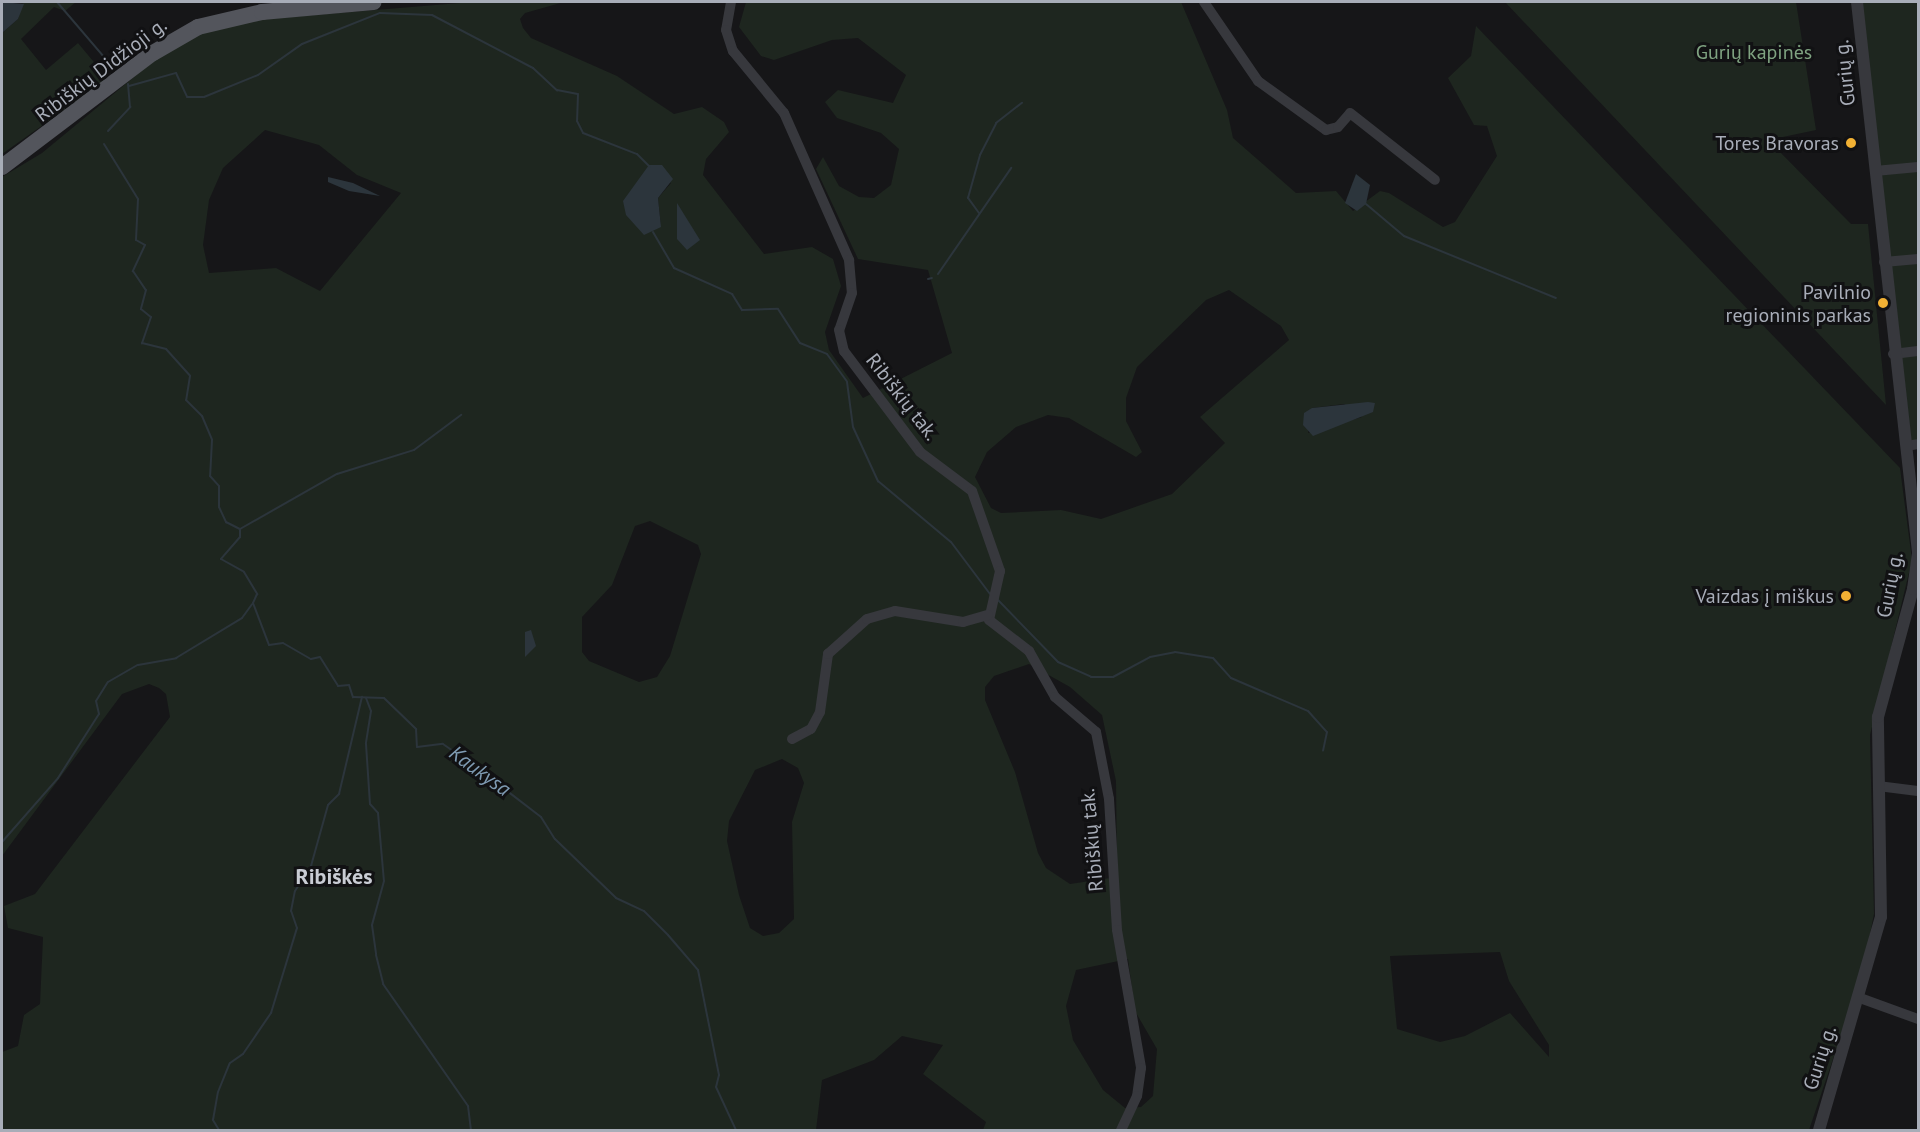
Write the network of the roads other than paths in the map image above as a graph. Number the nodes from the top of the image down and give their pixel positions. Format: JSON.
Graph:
{"nodes":[{"id":1,"x":374,"y":2,"type":"edge"},
{"id":2,"x":731,"y":2,"type":"edge"},
{"id":3,"x":1204,"y":2,"type":"edge"},
{"id":4,"x":1857,"y":2,"type":"edge"},
{"id":5,"x":2,"y":167,"type":"edge"},
{"id":6,"x":1918,"y":167,"type":"edge"},
{"id":7,"x":1875,"y":171,"type":"junction"},
{"id":8,"x":1435,"y":180,"type":"dead end"},
{"id":9,"x":1918,"y":259,"type":"edge"},
{"id":10,"x":1884,"y":262,"type":"junction"},
{"id":11,"x":1918,"y":351,"type":"edge"},
{"id":12,"x":1893,"y":354,"type":"junction"},
{"id":13,"x":1912,"y":445,"type":"edge"},
{"id":14,"x":1913,"y":612,"type":"edge"},
{"id":15,"x":988,"y":615,"type":"junction"},
{"id":16,"x":792,"y":739,"type":"dead end"},
{"id":17,"x":1878,"y":786,"type":"junction"},
{"id":18,"x":1918,"y":791,"type":"edge"},
{"id":19,"x":1860,"y":998,"type":"junction"},
{"id":20,"x":1918,"y":1019,"type":"edge"},
{"id":21,"x":1820,"y":1130,"type":"edge"},
{"id":22,"x":1121,"y":1131,"type":"edge"}],
"edges":[{"from":1,"to":5,"type":"main road","name":"Ribiškių Didžioji g."},
{"from":2,"to":15,"type":"street","name":"Ribiškių tak."},
{"from":3,"to":8,"type":"street"},
{"from":4,"to":7,"type":"street","name":"Gurių g."},
{"from":6,"to":7,"type":"street"},
{"from":7,"to":10,"type":"street","name":"Gurių g."},
{"from":9,"to":10,"type":"street"},
{"from":10,"to":12,"type":"street","name":"Gurių g."},
{"from":11,"to":12,"type":"street"},
{"from":12,"to":13,"type":"street","name":"Gurių g."},
{"from":13,"to":14,"type":"street","name":"Gurių g."},
{"from":14,"to":17,"type":"street","name":"Gurių g."},
{"from":15,"to":16,"type":"street"},
{"from":15,"to":22,"type":"street","name":"Ribiškių tak."},
{"from":17,"to":18,"type":"street"},
{"from":17,"to":19,"type":"street","name":"Gurių g."},
{"from":19,"to":20,"type":"street"},
{"from":19,"to":21,"type":"street","name":"Gurių g."}]}
